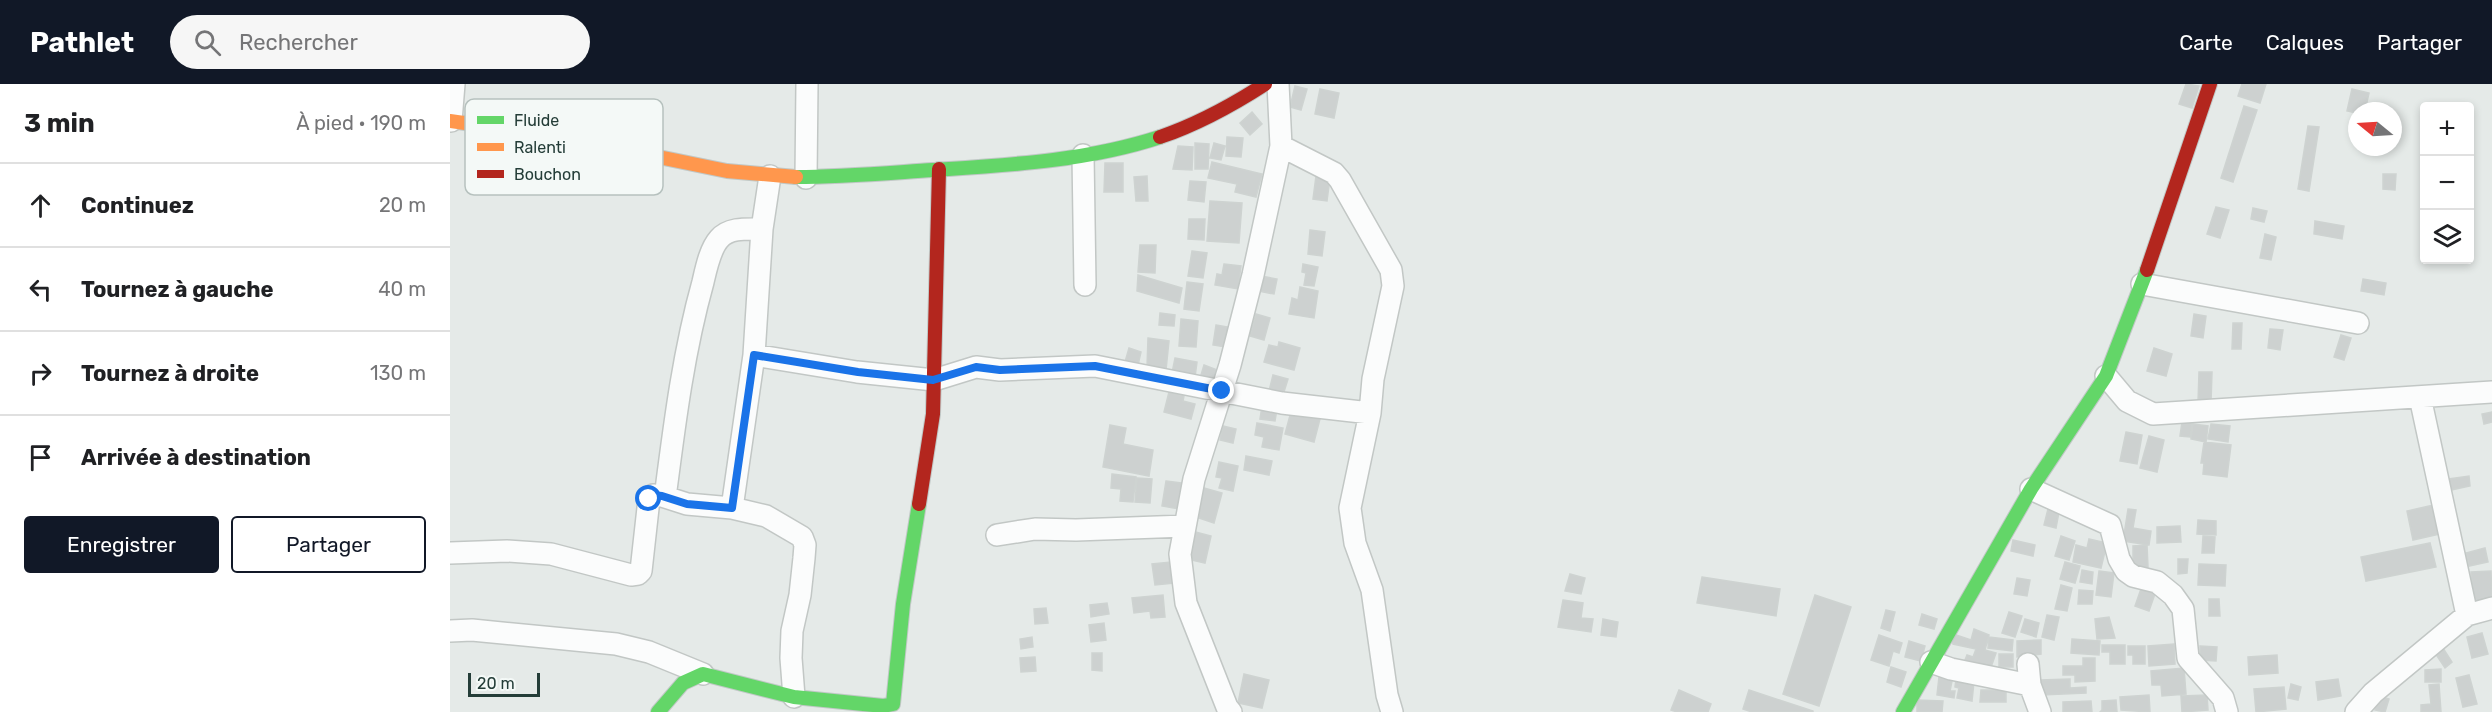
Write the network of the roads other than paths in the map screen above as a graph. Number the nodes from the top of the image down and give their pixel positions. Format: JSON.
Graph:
{"nodes":[{"id":1,"x":454,"y":84,"type":"edge"},
{"id":2,"x":807,"y":84,"type":"edge"},
{"id":3,"x":1265,"y":84,"type":"edge"},
{"id":4,"x":1278,"y":84,"type":"edge"},
{"id":5,"x":2210,"y":84,"type":"edge"},
{"id":6,"x":451,"y":121,"type":"edge"},
{"id":7,"x":1281,"y":146,"type":"junction"},
{"id":8,"x":1083,"y":155,"type":"junction"},
{"id":9,"x":663,"y":160,"type":"edge"},
{"id":10,"x":939,"y":169,"type":"junction"},
{"id":11,"x":770,"y":176,"type":"junction"},
{"id":12,"x":806,"y":178,"type":"junction"},
{"id":13,"x":762,"y":229,"type":"junction"},
{"id":14,"x":2142,"y":284,"type":"junction"},
{"id":15,"x":1085,"y":285,"type":"dead end"},
{"id":16,"x":2358,"y":323,"type":"dead end"},
{"id":17,"x":754,"y":355,"type":"junction"},
{"id":18,"x":2106,"y":376,"type":"junction"},
{"id":19,"x":933,"y":380,"type":"junction"},
{"id":20,"x":1222,"y":391,"type":"junction"},
{"id":21,"x":2492,"y":392,"type":"edge"},
{"id":22,"x":2420,"y":397,"type":"junction"},
{"id":23,"x":1370,"y":413,"type":"junction"},
{"id":24,"x":2031,"y":489,"type":"junction"},
{"id":25,"x":662,"y":496,"type":"junction"},
{"id":26,"x":732,"y":508,"type":"junction"},
{"id":27,"x":1185,"y":526,"type":"junction"},
{"id":28,"x":997,"y":535,"type":"dead end"},
{"id":29,"x":450,"y":553,"type":"edge"},
{"id":30,"x":2492,"y":608,"type":"edge"},
{"id":31,"x":2467,"y":615,"type":"junction"},
{"id":32,"x":450,"y":631,"type":"edge"},
{"id":33,"x":1931,"y":662,"type":"junction"},
{"id":34,"x":703,"y":674,"type":"junction"},
{"id":35,"x":794,"y":697,"type":"junction"},
{"id":36,"x":658,"y":712,"type":"edge"},
{"id":37,"x":1231,"y":712,"type":"edge"},
{"id":38,"x":1392,"y":712,"type":"edge"},
{"id":39,"x":1904,"y":712,"type":"edge"},
{"id":40,"x":2040,"y":712,"type":"edge"},
{"id":41,"x":2227,"y":712,"type":"edge"},
{"id":42,"x":2356,"y":712,"type":"edge"}],
"edges":[{"from":1,"to":6,"type":"street"},
{"from":2,"to":12,"type":"street"},
{"from":3,"to":8,"type":"street"},
{"from":4,"to":7,"type":"street"},
{"from":5,"to":14,"type":"street"},
{"from":7,"to":20,"type":"street"},
{"from":7,"to":23,"type":"street"},
{"from":8,"to":10,"type":"street"},
{"from":8,"to":15,"type":"street"},
{"from":9,"to":11,"type":"street"},
{"from":10,"to":12,"type":"street"},
{"from":10,"to":19,"type":"street"},
{"from":11,"to":12,"type":"street"},
{"from":11,"to":13,"type":"street"},
{"from":13,"to":17,"type":"street"},
{"from":13,"to":25,"type":"street"},
{"from":14,"to":16,"type":"street"},
{"from":14,"to":18,"type":"street"},
{"from":17,"to":19,"type":"street"},
{"from":17,"to":26,"type":"street"},
{"from":18,"to":22,"type":"street"},
{"from":18,"to":24,"type":"street"},
{"from":19,"to":20,"type":"street"},
{"from":19,"to":35,"type":"street"},
{"from":20,"to":23,"type":"street"},
{"from":20,"to":27,"type":"street"},
{"from":21,"to":22,"type":"street"},
{"from":22,"to":31,"type":"street"},
{"from":23,"to":38,"type":"street"},
{"from":24,"to":33,"type":"street"},
{"from":24,"to":41,"type":"street"},
{"from":25,"to":26,"type":"street"},
{"from":25,"to":29,"type":"street"},
{"from":26,"to":35,"type":"street"},
{"from":27,"to":28,"type":"street"},
{"from":27,"to":37,"type":"street"},
{"from":30,"to":31,"type":"street"},
{"from":31,"to":42,"type":"street"},
{"from":32,"to":34,"type":"street"},
{"from":33,"to":39,"type":"street"},
{"from":33,"to":40,"type":"street"},
{"from":34,"to":35,"type":"street"},
{"from":34,"to":36,"type":"street"}]}
